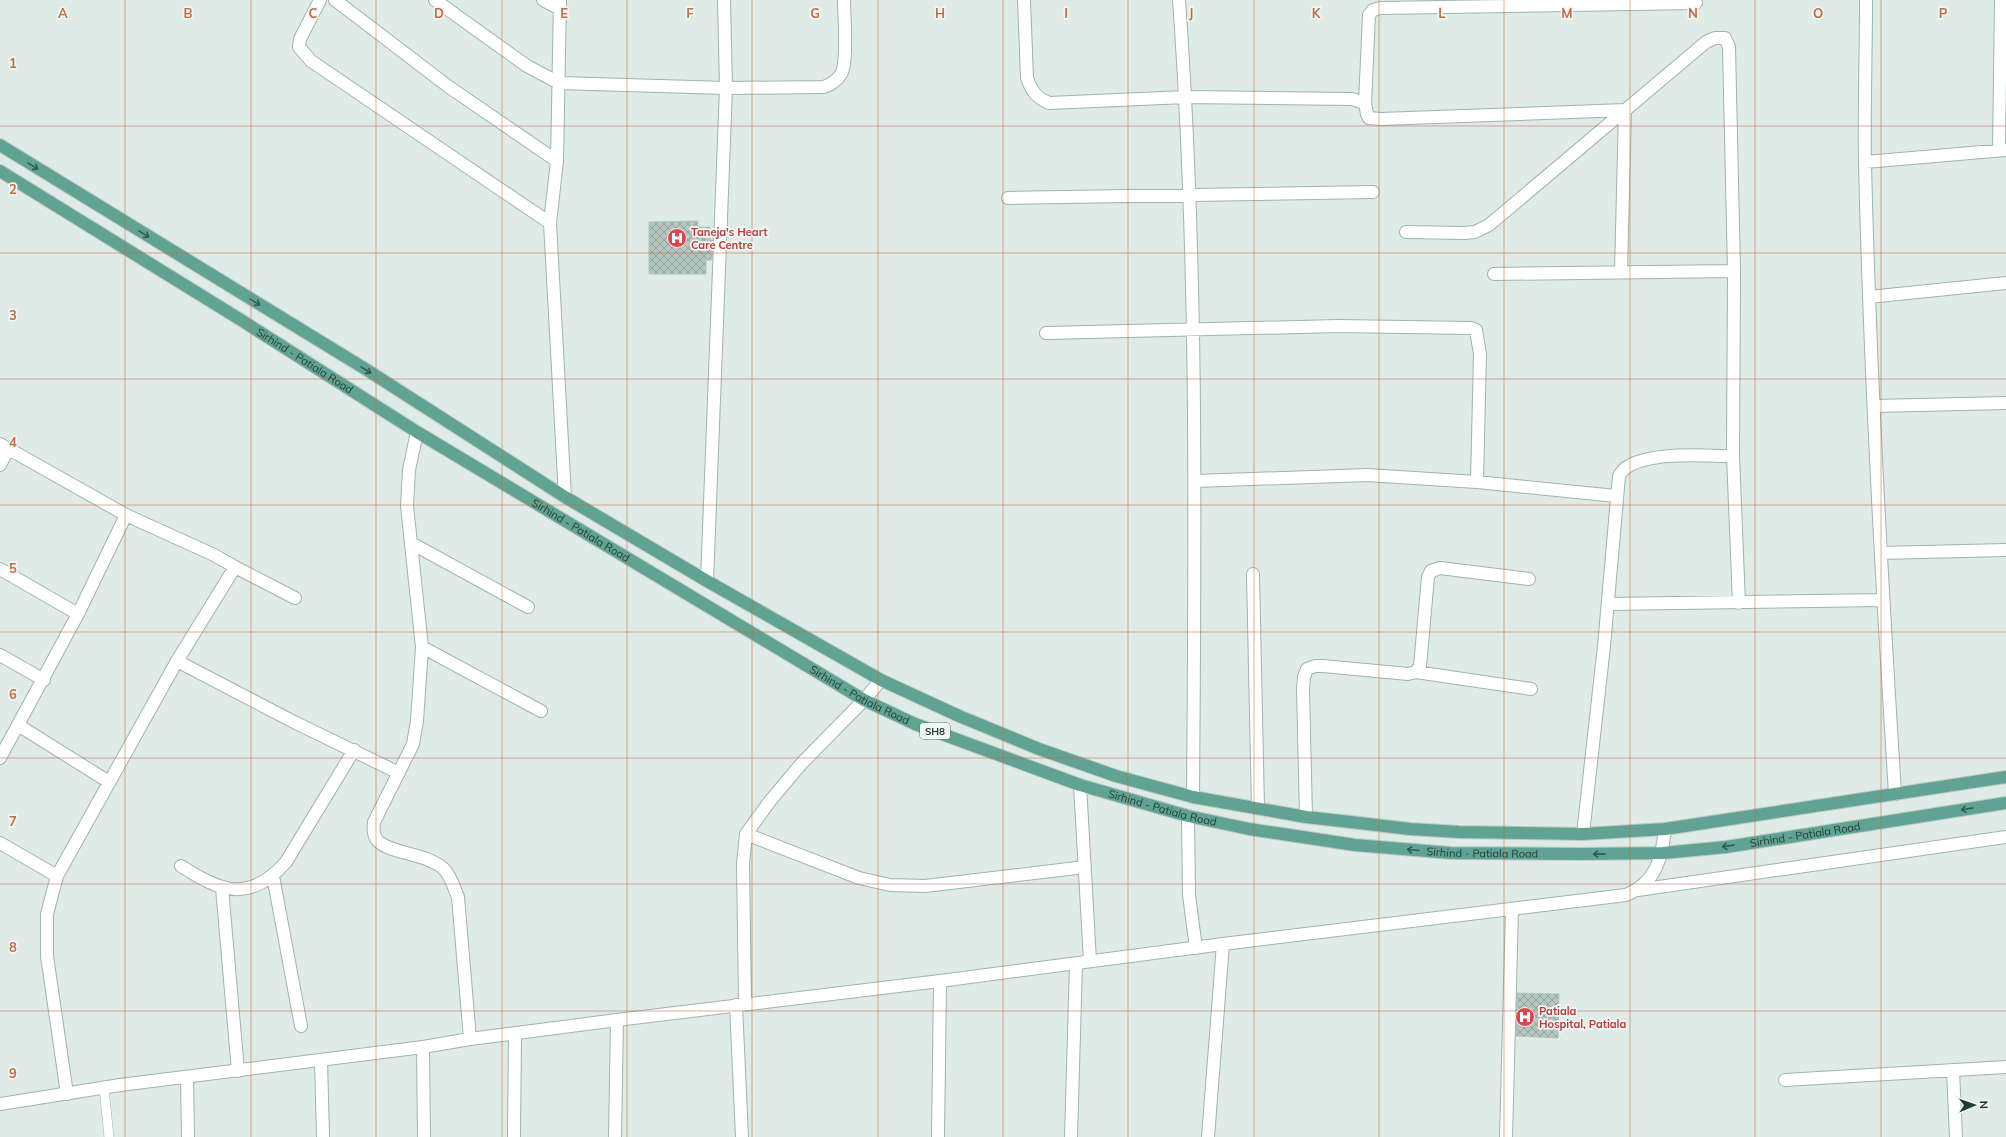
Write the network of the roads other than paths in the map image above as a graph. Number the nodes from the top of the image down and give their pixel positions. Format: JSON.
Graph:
{"nodes":[{"id":1,"x":320,"y":0,"type":"edge"},
{"id":2,"x":335,"y":0,"type":"edge"},
{"id":3,"x":435,"y":0,"type":"edge"},
{"id":4,"x":543,"y":0,"type":"edge"},
{"id":5,"x":724,"y":0,"type":"edge"},
{"id":6,"x":844,"y":0,"type":"edge"},
{"id":7,"x":1024,"y":0,"type":"edge"},
{"id":8,"x":1179,"y":0,"type":"edge"},
{"id":9,"x":1866,"y":0,"type":"edge"},
{"id":10,"x":2001,"y":0,"type":"edge"},
{"id":11,"x":1696,"y":3,"type":"dead end"},
{"id":12,"x":560,"y":5,"type":"edge"},
{"id":13,"x":559,"y":84,"type":"junction"},
{"id":14,"x":726,"y":88,"type":"junction"},
{"id":15,"x":1186,"y":97,"type":"junction"},
{"id":16,"x":1365,"y":103,"type":"junction"},
{"id":17,"x":1625,"y":110,"type":"junction"},
{"id":18,"x":0,"y":145,"type":"edge"},
{"id":19,"x":2002,"y":150,"type":"edge"},
{"id":20,"x":557,"y":161,"type":"junction"},
{"id":21,"x":1865,"y":162,"type":"junction"},
{"id":22,"x":0,"y":171,"type":"edge"},
{"id":23,"x":1372,"y":192,"type":"dead end"},
{"id":24,"x":1189,"y":196,"type":"junction"},
{"id":25,"x":1008,"y":198,"type":"dead end"},
{"id":26,"x":550,"y":223,"type":"junction"},
{"id":27,"x":1406,"y":232,"type":"dead end"},
{"id":28,"x":1734,"y":271,"type":"junction"},
{"id":29,"x":1621,"y":272,"type":"junction"},
{"id":30,"x":1494,"y":274,"type":"dead end"},
{"id":31,"x":2006,"y":283,"type":"edge"},
{"id":32,"x":1870,"y":297,"type":"junction"},
{"id":33,"x":1192,"y":328,"type":"junction"},
{"id":34,"x":1046,"y":333,"type":"dead end"},
{"id":35,"x":2006,"y":403,"type":"edge"},
{"id":36,"x":1874,"y":406,"type":"junction"},
{"id":37,"x":417,"y":432,"type":"junction"},
{"id":38,"x":4,"y":446,"type":"edge"},
{"id":39,"x":1733,"y":456,"type":"junction"},
{"id":40,"x":0,"y":465,"type":"edge"},
{"id":41,"x":1195,"y":481,"type":"junction"},
{"id":42,"x":1477,"y":482,"type":"junction"},
{"id":43,"x":1616,"y":496,"type":"junction"},
{"id":44,"x":565,"y":497,"type":"junction"},
{"id":45,"x":126,"y":516,"type":"junction"},
{"id":46,"x":411,"y":543,"type":"junction"},
{"id":47,"x":2006,"y":550,"type":"edge"},
{"id":48,"x":1881,"y":553,"type":"junction"},
{"id":49,"x":235,"y":567,"type":"junction"},
{"id":50,"x":0,"y":569,"type":"edge"},
{"id":51,"x":1253,"y":574,"type":"dead end"},
{"id":52,"x":1529,"y":579,"type":"dead end"},
{"id":53,"x":707,"y":581,"type":"junction"},
{"id":54,"x":295,"y":598,"type":"dead end"},
{"id":55,"x":1883,"y":600,"type":"junction"},
{"id":56,"x":1739,"y":603,"type":"junction"},
{"id":57,"x":1608,"y":604,"type":"junction"},
{"id":58,"x":528,"y":607,"type":"dead end"},
{"id":59,"x":78,"y":614,"type":"junction"},
{"id":60,"x":422,"y":647,"type":"junction"},
{"id":61,"x":0,"y":654,"type":"edge"},
{"id":62,"x":177,"y":661,"type":"junction"},
{"id":63,"x":1416,"y":672,"type":"junction"},
{"id":64,"x":44,"y":680,"type":"junction"},
{"id":65,"x":881,"y":680,"type":"junction"},
{"id":66,"x":1531,"y":688,"type":"dead end"},
{"id":67,"x":864,"y":700,"type":"junction"},
{"id":68,"x":541,"y":711,"type":"dead end"},
{"id":69,"x":18,"y":725,"type":"junction"},
{"id":70,"x":354,"y":750,"type":"junction"},
{"id":71,"x":0,"y":758,"type":"edge"},
{"id":72,"x":399,"y":773,"type":"junction"},
{"id":73,"x":2006,"y":777,"type":"edge"},
{"id":74,"x":109,"y":782,"type":"junction"},
{"id":75,"x":1080,"y":785,"type":"junction"},
{"id":76,"x":1895,"y":794,"type":"junction"},
{"id":77,"x":1192,"y":796,"type":"junction"},
{"id":78,"x":2006,"y":803,"type":"edge"},
{"id":79,"x":1258,"y":808,"type":"junction"},
{"id":80,"x":1188,"y":816,"type":"junction"},
{"id":81,"x":1306,"y":817,"type":"junction"},
{"id":82,"x":1665,"y":829,"type":"junction"},
{"id":83,"x":746,"y":834,"type":"junction"},
{"id":84,"x":1583,"y":834,"type":"junction"},
{"id":85,"x":2006,"y":837,"type":"edge"},
{"id":86,"x":0,"y":843,"type":"edge"},
{"id":87,"x":1663,"y":853,"type":"junction"},
{"id":88,"x":181,"y":866,"type":"dead end"},
{"id":89,"x":1085,"y":867,"type":"junction"},
{"id":90,"x":57,"y":876,"type":"junction"},
{"id":91,"x":273,"y":876,"type":"junction"},
{"id":92,"x":222,"y":888,"type":"junction"},
{"id":93,"x":1638,"y":890,"type":"junction"},
{"id":94,"x":1512,"y":910,"type":"junction"},
{"id":95,"x":1223,"y":944,"type":"junction"},
{"id":96,"x":1196,"y":948,"type":"junction"},
{"id":97,"x":1090,"y":961,"type":"junction"},
{"id":98,"x":1076,"y":965,"type":"junction"},
{"id":99,"x":940,"y":981,"type":"junction"},
{"id":100,"x":740,"y":1004,"type":"junction"},
{"id":101,"x":617,"y":1020,"type":"junction"},
{"id":102,"x":301,"y":1026,"type":"dead end"},
{"id":103,"x":515,"y":1034,"type":"junction"},
{"id":104,"x":470,"y":1039,"type":"junction"},
{"id":105,"x":423,"y":1047,"type":"junction"},
{"id":106,"x":321,"y":1060,"type":"junction"},
{"id":107,"x":2006,"y":1068,"type":"edge"},
{"id":108,"x":238,"y":1071,"type":"junction"},
{"id":109,"x":1953,"y":1071,"type":"junction"},
{"id":110,"x":187,"y":1077,"type":"junction"},
{"id":111,"x":1784,"y":1080,"type":"dead end"},
{"id":112,"x":104,"y":1088,"type":"junction"},
{"id":113,"x":67,"y":1094,"type":"junction"},
{"id":114,"x":0,"y":1104,"type":"edge"},
{"id":115,"x":108,"y":1137,"type":"edge"},
{"id":116,"x":188,"y":1137,"type":"edge"},
{"id":117,"x":323,"y":1137,"type":"edge"},
{"id":118,"x":424,"y":1137,"type":"edge"},
{"id":119,"x":514,"y":1137,"type":"edge"},
{"id":120,"x":615,"y":1137,"type":"edge"},
{"id":121,"x":742,"y":1137,"type":"edge"},
{"id":122,"x":938,"y":1137,"type":"edge"},
{"id":123,"x":1072,"y":1137,"type":"edge"},
{"id":124,"x":1208,"y":1137,"type":"edge"},
{"id":125,"x":1506,"y":1137,"type":"edge"},
{"id":126,"x":1956,"y":1137,"type":"edge"}],
"edges":[{"from":1,"to":26,"type":"street"},
{"from":2,"to":20,"type":"street"},
{"from":3,"to":13,"type":"street"},
{"from":4,"to":12,"type":"street"},
{"from":5,"to":14,"type":"street"},
{"from":6,"to":14,"type":"street"},
{"from":7,"to":15,"type":"street"},
{"from":8,"to":15,"type":"street"},
{"from":9,"to":21,"type":"street"},
{"from":10,"to":19,"type":"street"},
{"from":11,"to":16,"type":"street"},
{"from":12,"to":13,"type":"street"},
{"from":13,"to":14,"type":"street"},
{"from":13,"to":20,"type":"street"},
{"from":14,"to":53,"type":"street"},
{"from":15,"to":16,"type":"street"},
{"from":15,"to":24,"type":"street"},
{"from":16,"to":17,"type":"street"},
{"from":17,"to":27,"type":"street"},
{"from":17,"to":28,"type":"street"},
{"from":17,"to":29,"type":"street"},
{"from":18,"to":44,"type":"main road","one_way":true},
{"from":19,"to":21,"type":"street"},
{"from":20,"to":26,"type":"street"},
{"from":21,"to":32,"type":"street"},
{"from":22,"to":37,"type":"main road","name":"Sirhind - Patiala Road","number":"SH8"},
{"from":23,"to":24,"type":"street"},
{"from":24,"to":25,"type":"street"},
{"from":24,"to":33,"type":"street"},
{"from":26,"to":44,"type":"street"},
{"from":28,"to":29,"type":"street"},
{"from":28,"to":39,"type":"street"},
{"from":29,"to":30,"type":"street"},
{"from":31,"to":32,"type":"street"},
{"from":32,"to":36,"type":"street"},
{"from":33,"to":34,"type":"street"},
{"from":33,"to":41,"type":"street"},
{"from":33,"to":42,"type":"street"},
{"from":35,"to":36,"type":"street"},
{"from":36,"to":48,"type":"street"},
{"from":37,"to":46,"type":"street"},
{"from":37,"to":67,"type":"main road","name":"Sirhind - Patiala Road","number":"SH8"},
{"from":38,"to":40,"type":"street"},
{"from":38,"to":45,"type":"street"},
{"from":39,"to":43,"type":"street"},
{"from":39,"to":56,"type":"street"},
{"from":41,"to":42,"type":"street"},
{"from":41,"to":77,"type":"street"},
{"from":42,"to":43,"type":"street"},
{"from":43,"to":57,"type":"street"},
{"from":44,"to":53,"type":"main road"},
{"from":45,"to":49,"type":"street"},
{"from":45,"to":59,"type":"street"},
{"from":46,"to":58,"type":"street"},
{"from":46,"to":60,"type":"street"},
{"from":47,"to":48,"type":"street"},
{"from":48,"to":55,"type":"street"},
{"from":49,"to":54,"type":"street"},
{"from":49,"to":62,"type":"street"},
{"from":50,"to":59,"type":"street"},
{"from":51,"to":79,"type":"street"},
{"from":52,"to":63,"type":"street"},
{"from":53,"to":65,"type":"main road"},
{"from":55,"to":56,"type":"street"},
{"from":55,"to":76,"type":"street"},
{"from":56,"to":57,"type":"street"},
{"from":57,"to":84,"type":"street"},
{"from":59,"to":64,"type":"street"},
{"from":60,"to":68,"type":"street"},
{"from":60,"to":72,"type":"street"},
{"from":61,"to":64,"type":"street"},
{"from":62,"to":70,"type":"street"},
{"from":62,"to":74,"type":"street"},
{"from":63,"to":66,"type":"street"},
{"from":63,"to":81,"type":"street"},
{"from":64,"to":69,"type":"street"},
{"from":65,"to":67,"type":"street"},
{"from":65,"to":77,"type":"main road"},
{"from":67,"to":75,"type":"main road","name":"Sirhind - Patiala Road","number":"SH8"},
{"from":67,"to":83,"type":"street"},
{"from":69,"to":71,"type":"street"},
{"from":69,"to":74,"type":"street"},
{"from":70,"to":72,"type":"street"},
{"from":70,"to":91,"type":"street"},
{"from":72,"to":104,"type":"street"},
{"from":73,"to":76,"type":"main road"},
{"from":74,"to":90,"type":"street"},
{"from":75,"to":80,"type":"main road","name":"Sirhind - Patiala Road","number":"SH8"},
{"from":75,"to":89,"type":"street"},
{"from":76,"to":82,"type":"main road"},
{"from":77,"to":79,"type":"main road"},
{"from":78,"to":87,"type":"main road","name":"Sirhind - Patiala Road","number":"SH8","one_way":true},
{"from":79,"to":81,"type":"main road"},
{"from":87,"to":80,"type":"main road","name":"Sirhind - Patiala Road","number":"SH8","one_way":true},
{"from":80,"to":96,"type":"street"},
{"from":81,"to":84,"type":"main road"},
{"from":82,"to":84,"type":"main road"},
{"from":82,"to":87,"type":"street"},
{"from":83,"to":89,"type":"street"},
{"from":83,"to":100,"type":"street"},
{"from":85,"to":93,"type":"street"},
{"from":86,"to":90,"type":"street"},
{"from":87,"to":93,"type":"street"},
{"from":88,"to":92,"type":"street"},
{"from":89,"to":97,"type":"street"},
{"from":90,"to":113,"type":"street"},
{"from":91,"to":92,"type":"street"},
{"from":91,"to":102,"type":"street"},
{"from":92,"to":108,"type":"street"},
{"from":93,"to":94,"type":"street"},
{"from":94,"to":95,"type":"street"},
{"from":94,"to":125,"type":"street"},
{"from":95,"to":96,"type":"street"},
{"from":95,"to":124,"type":"street"},
{"from":96,"to":97,"type":"street"},
{"from":97,"to":98,"type":"street"},
{"from":98,"to":99,"type":"street"},
{"from":98,"to":123,"type":"street"},
{"from":99,"to":100,"type":"street"},
{"from":99,"to":122,"type":"street"},
{"from":100,"to":101,"type":"street"},
{"from":100,"to":121,"type":"street"},
{"from":101,"to":103,"type":"street"},
{"from":101,"to":120,"type":"street"},
{"from":103,"to":104,"type":"street"},
{"from":103,"to":119,"type":"street"},
{"from":104,"to":105,"type":"street"},
{"from":105,"to":106,"type":"street"},
{"from":105,"to":118,"type":"street"},
{"from":106,"to":108,"type":"street"},
{"from":106,"to":117,"type":"street"},
{"from":107,"to":109,"type":"street"},
{"from":108,"to":110,"type":"street"},
{"from":109,"to":111,"type":"street"},
{"from":109,"to":126,"type":"street"},
{"from":110,"to":112,"type":"street"},
{"from":110,"to":116,"type":"street"},
{"from":112,"to":113,"type":"street"},
{"from":112,"to":115,"type":"lane"},
{"from":113,"to":114,"type":"street"}]}
